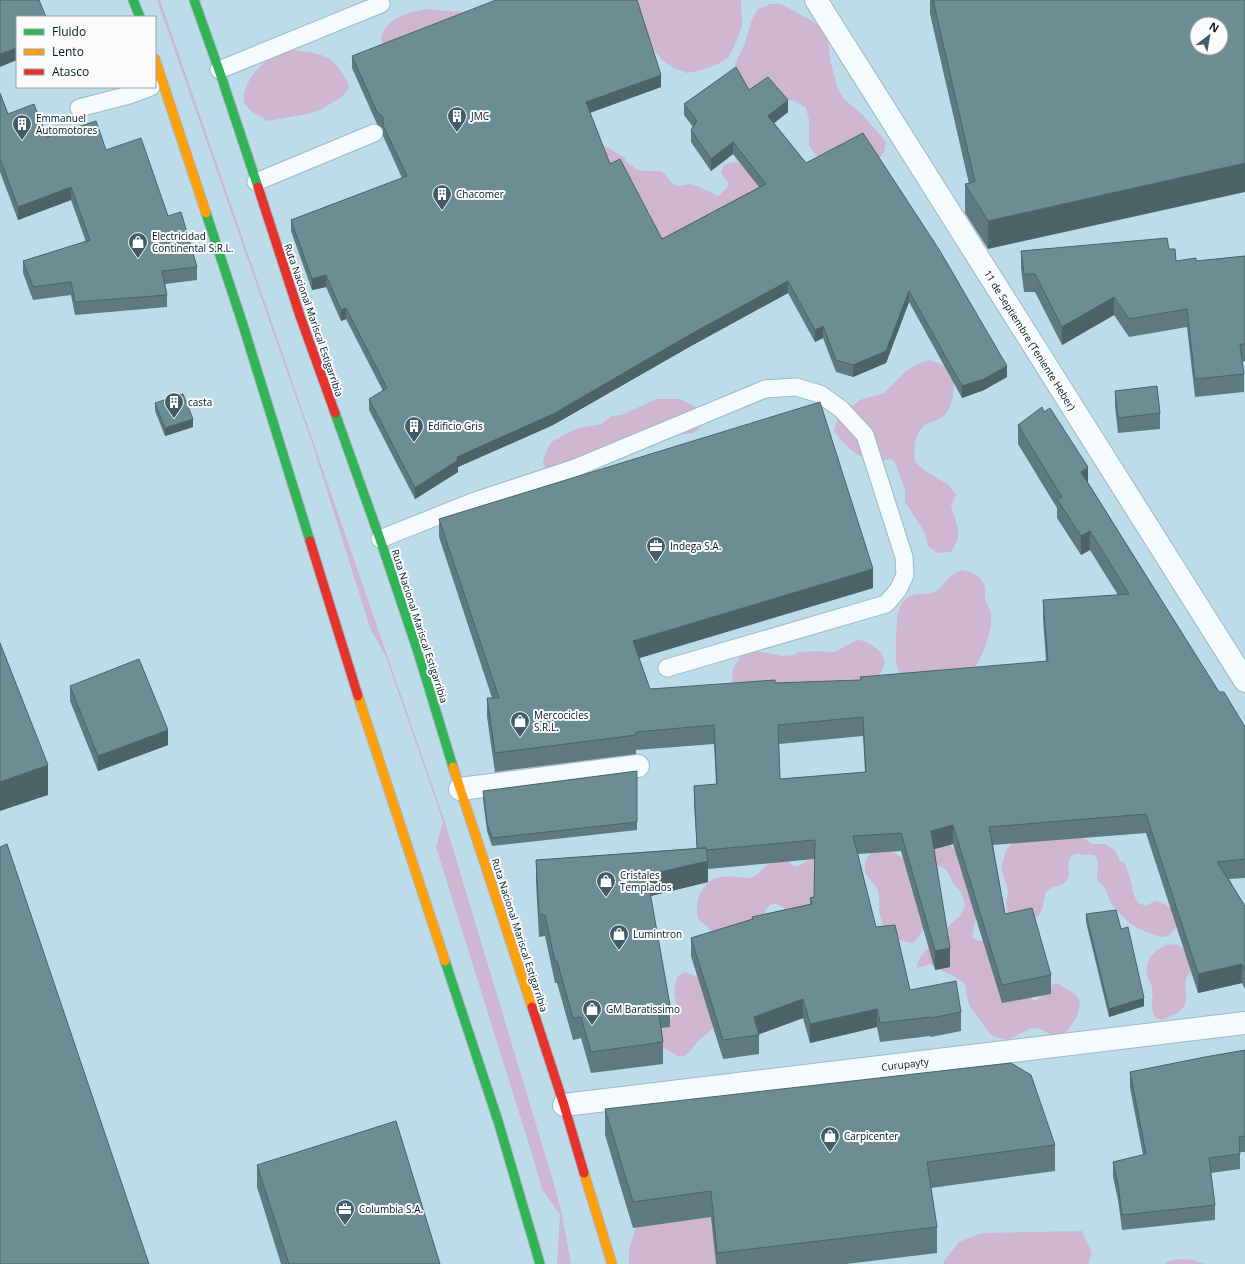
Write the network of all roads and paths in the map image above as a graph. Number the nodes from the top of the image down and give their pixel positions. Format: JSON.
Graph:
{"nodes":[{"id":1,"x":133,"y":0,"type":"edge"},
{"id":2,"x":194,"y":0,"type":"edge"},
{"id":3,"x":816,"y":0,"type":"edge"},
{"id":4,"x":381,"y":4,"type":"dead end"},
{"id":5,"x":140,"y":16,"type":"edge"},
{"id":6,"x":219,"y":70,"type":"junction"},
{"id":7,"x":156,"y":85,"type":"edge"},
{"id":8,"x":148,"y":88,"type":"edge"},
{"id":9,"x":79,"y":108,"type":"dead end"},
{"id":10,"x":374,"y":133,"type":"dead end"},
{"id":11,"x":256,"y":182,"type":"junction"},
{"id":12,"x":380,"y":539,"type":"junction"},
{"id":13,"x":667,"y":668,"type":"dead end"},
{"id":14,"x":1245,"y":681,"type":"edge"},
{"id":15,"x":638,"y":766,"type":"dead end"},
{"id":16,"x":460,"y":789,"type":"junction"},
{"id":17,"x":1245,"y":1023,"type":"edge"},
{"id":18,"x":564,"y":1105,"type":"junction"},
{"id":19,"x":540,"y":1264,"type":"edge"},
{"id":20,"x":612,"y":1264,"type":"edge"}],
"edges":[{"from":1,"to":5,"type":"highway"},
{"from":2,"to":6,"type":"highway","name":"Ruta Nacional Mariscal Estigarribia"},
{"from":3,"to":14,"type":"street","name":"11 de Septiembre (Teniente Heber)"},
{"from":4,"to":6,"type":"lane"},
{"from":6,"to":11,"type":"highway","name":"Ruta Nacional Mariscal Estigarribia"},
{"from":7,"to":19,"type":"highway"},
{"from":8,"to":9,"type":"lane"},
{"from":10,"to":11,"type":"lane"},
{"from":11,"to":12,"type":"highway","name":"Ruta Nacional Mariscal Estigarribia"},
{"from":12,"to":13,"type":"lane"},
{"from":12,"to":16,"type":"highway","name":"Ruta Nacional Mariscal Estigarribia"},
{"from":15,"to":16,"type":"street"},
{"from":16,"to":18,"type":"highway","name":"Ruta Nacional Mariscal Estigarribia"},
{"from":17,"to":18,"type":"street","name":"Curupayty"},
{"from":18,"to":20,"type":"highway","name":"Ruta Nacional Mariscal Estigarribia"}]}
